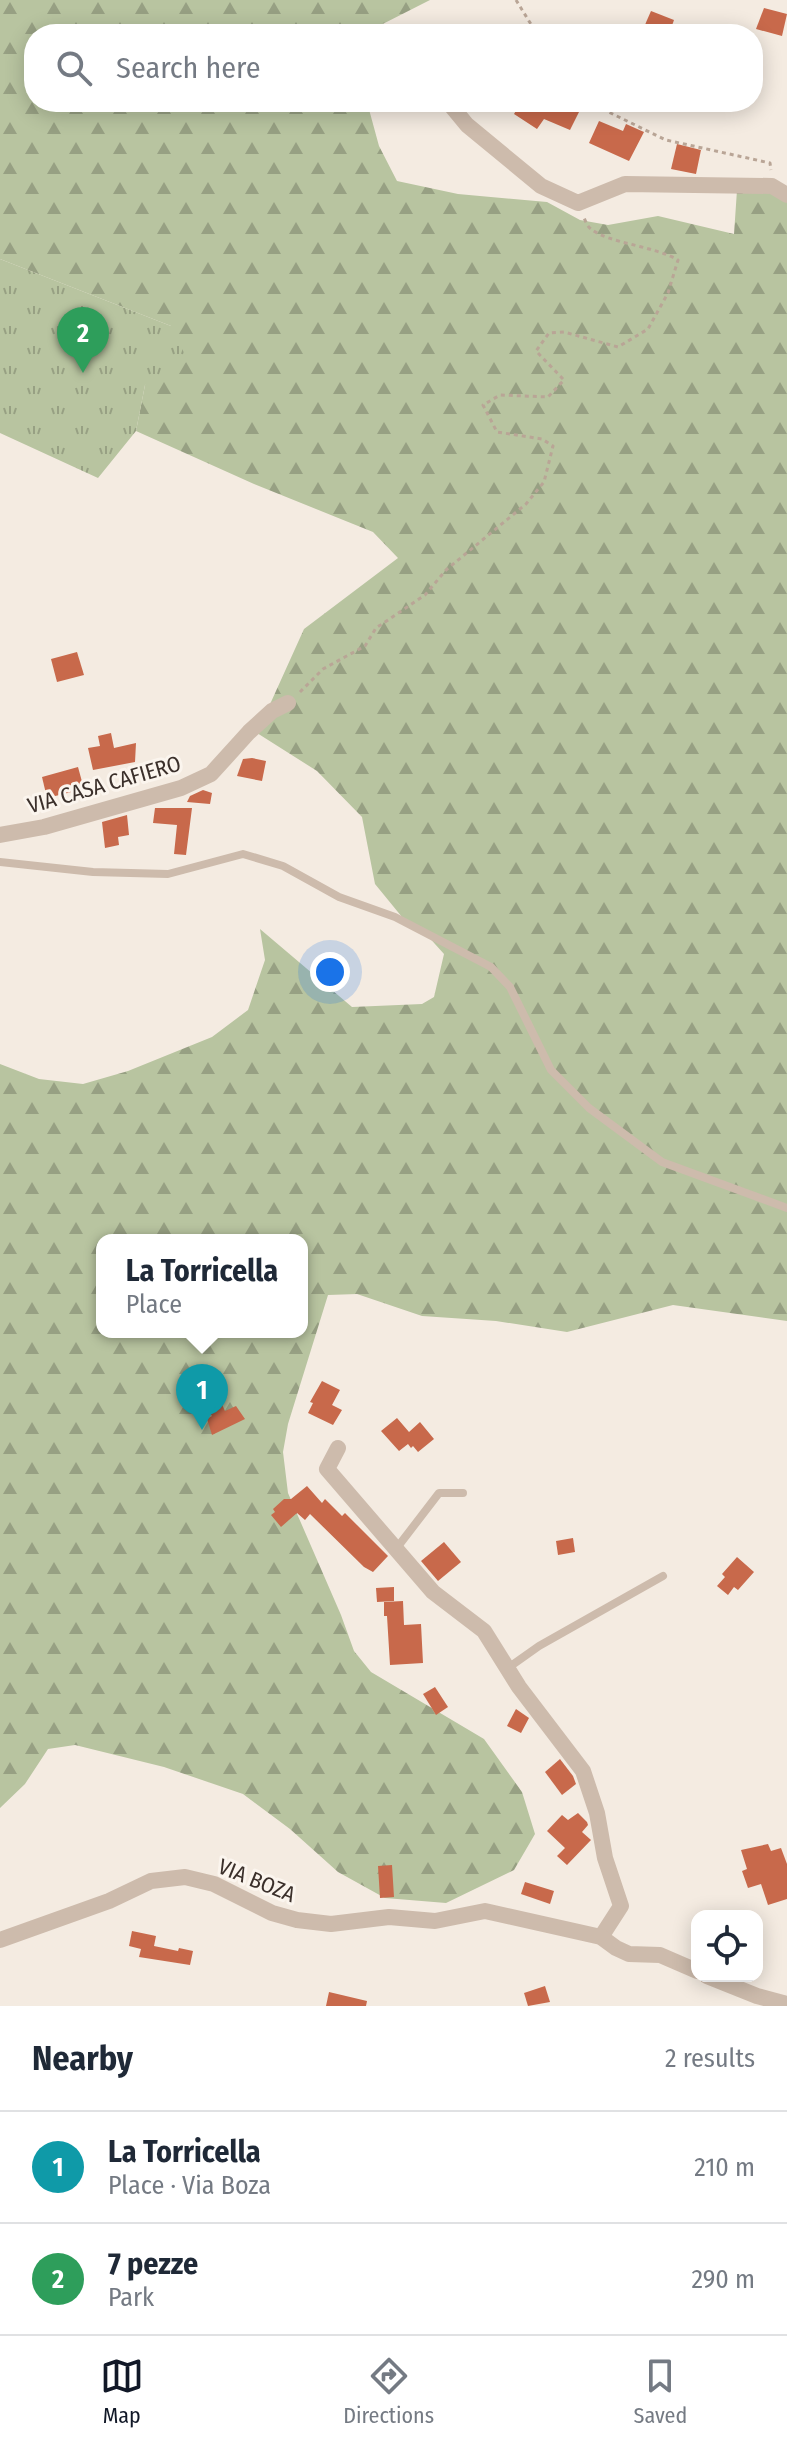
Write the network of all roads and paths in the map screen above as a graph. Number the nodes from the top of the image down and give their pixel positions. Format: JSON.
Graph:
{"nodes":[{"id":1,"x":516,"y":0,"type":"edge"},
{"id":2,"x":531,"y":24,"type":"edge"},
{"id":3,"x":456,"y":112,"type":"edge"},
{"id":4,"x":609,"y":112,"type":"edge"},
{"id":5,"x":780,"y":190,"type":"edge"},
{"id":6,"x":578,"y":203,"type":"junction"},
{"id":7,"x":288,"y":703,"type":"joint"},
{"id":8,"x":0,"y":835,"type":"edge"},
{"id":9,"x":0,"y":862,"type":"edge"},
{"id":10,"x":787,"y":1208,"type":"edge"},
{"id":11,"x":338,"y":1448,"type":"dead end"},
{"id":12,"x":463,"y":1493,"type":"dead end"},
{"id":13,"x":396,"y":1549,"type":"junction"},
{"id":14,"x":663,"y":1576,"type":"dead end"},
{"id":15,"x":508,"y":1668,"type":"junction"},
{"id":16,"x":601,"y":1937,"type":"junction"},
{"id":17,"x":0,"y":1940,"type":"edge"},
{"id":18,"x":691,"y":1968,"type":"edge"},
{"id":19,"x":722,"y":1982,"type":"edge"},
{"id":20,"x":787,"y":2004,"type":"edge"}],
"edges":[{"from":1,"to":2,"type":"path"},
{"from":3,"to":6,"type":"street"},
{"from":4,"to":5,"type":"path"},
{"from":5,"to":6,"type":"street"},
{"from":6,"to":7,"type":"path"},
{"from":7,"to":8,"type":"street","name":"VIA CASA CAFIERO"},
{"from":9,"to":10,"type":"lane"},
{"from":11,"to":13,"type":"street"},
{"from":12,"to":13,"type":"lane"},
{"from":13,"to":15,"type":"street"},
{"from":14,"to":15,"type":"lane"},
{"from":15,"to":16,"type":"street"},
{"from":16,"to":17,"type":"street","name":"VIA BOZA"},
{"from":16,"to":18,"type":"street","name":"VIA BOZA"},
{"from":19,"to":20,"type":"street"}]}
